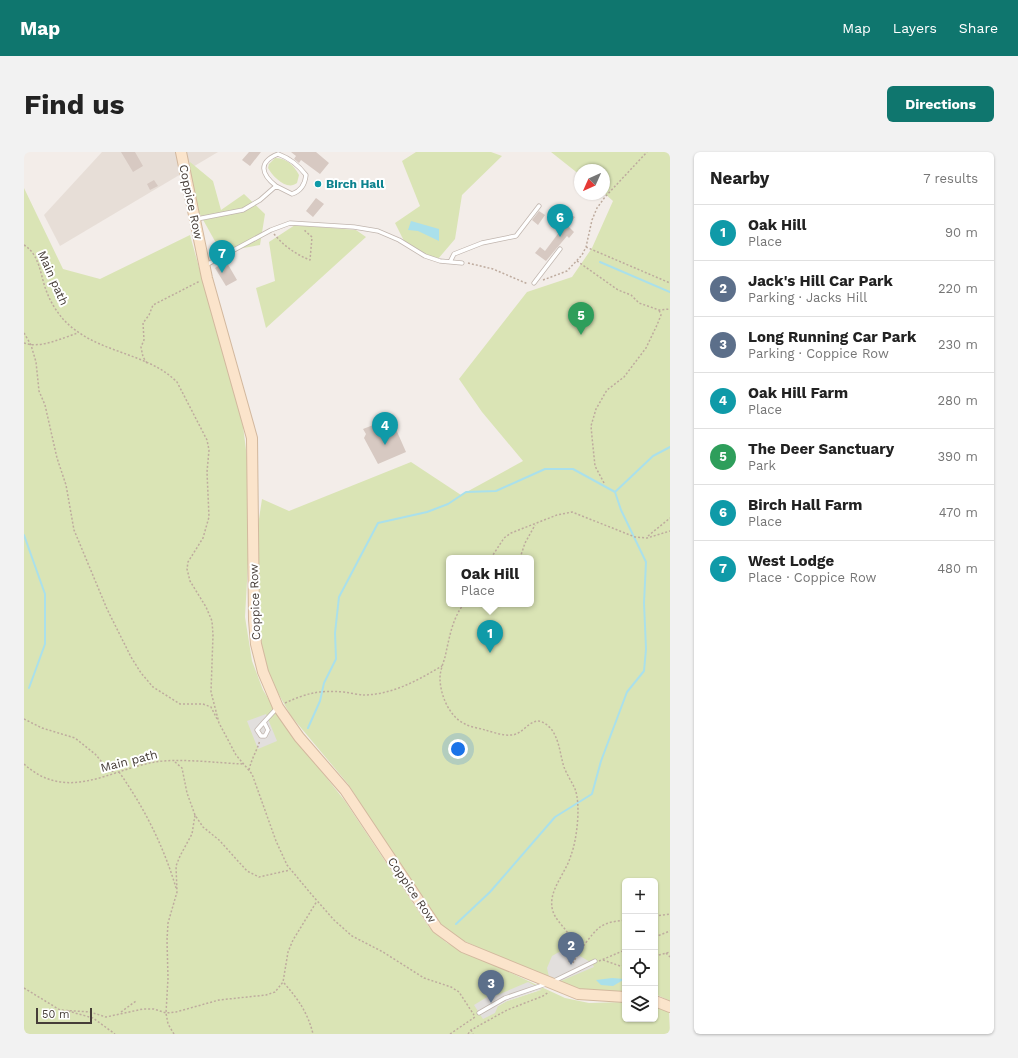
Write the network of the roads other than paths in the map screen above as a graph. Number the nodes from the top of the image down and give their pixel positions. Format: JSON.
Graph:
{"nodes":[{"id":1,"x":181,"y":152,"type":"edge"},
{"id":2,"x":276,"y":186,"type":"junction"},
{"id":3,"x":539,"y":206,"type":"dead end"},
{"id":4,"x":195,"y":219,"type":"junction"},
{"id":5,"x":560,"y":249,"type":"dead end"},
{"id":6,"x":450,"y":262,"type":"junction"},
{"id":7,"x":462,"y":263,"type":"dead end"},
{"id":8,"x":205,"y":265,"type":"junction"},
{"id":9,"x":534,"y":283,"type":"dead end"},
{"id":10,"x":278,"y":707,"type":"junction"},
{"id":11,"x":264,"y":722,"type":"junction"},
{"id":12,"x":596,"y":962,"type":"road end"},
{"id":13,"x":553,"y":984,"type":"junction"},
{"id":14,"x":622,"y":997,"type":"edge"},
{"id":15,"x":658,"y":1002,"type":"edge"},
{"id":16,"x":670,"y":1007,"type":"edge"},
{"id":17,"x":479,"y":1013,"type":"road end"}],
"edges":[{"from":1,"to":4,"type":"main road","name":"Coppice Row"},
{"from":2,"to":2,"type":"lane"},
{"from":2,"to":4,"type":"lane"},
{"from":3,"to":6,"type":"lane"},
{"from":4,"to":8,"type":"main road","name":"Coppice Row"},
{"from":5,"to":9,"type":"lane"},
{"from":6,"to":7,"type":"lane"},
{"from":6,"to":8,"type":"lane"},
{"from":8,"to":10,"type":"main road","name":"Coppice Row"},
{"from":10,"to":11,"type":"lane"},
{"from":10,"to":13,"type":"main road","name":"Coppice Row"},
{"from":11,"to":11,"type":"lane"},
{"from":12,"to":13,"type":"lane"},
{"from":13,"to":14,"type":"main road","name":"Coppice Row"},
{"from":13,"to":17,"type":"lane"},
{"from":15,"to":16,"type":"main road"}]}
